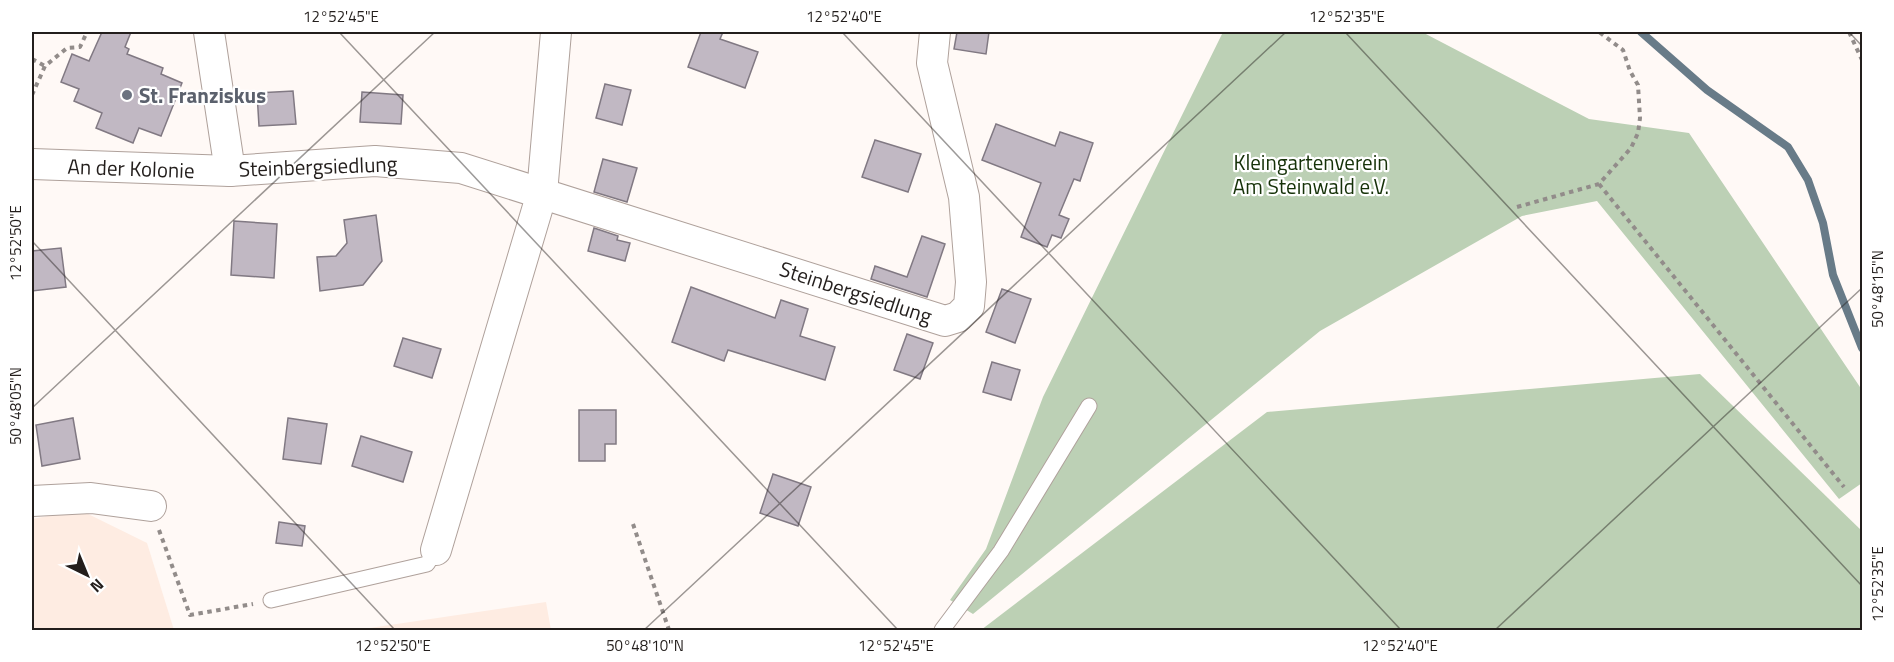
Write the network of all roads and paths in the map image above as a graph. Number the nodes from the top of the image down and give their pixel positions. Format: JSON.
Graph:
{"nodes":[{"id":1,"x":87,"y":32,"type":"edge"},
{"id":2,"x":209,"y":32,"type":"edge"},
{"id":3,"x":556,"y":32,"type":"edge"},
{"id":4,"x":935,"y":32,"type":"edge"},
{"id":5,"x":1599,"y":32,"type":"edge"},
{"id":6,"x":1849,"y":32,"type":"edge"},
{"id":7,"x":32,"y":59,"type":"edge"},
{"id":8,"x":1863,"y":60,"type":"edge"},
{"id":9,"x":45,"y":66,"type":"junction"},
{"id":10,"x":32,"y":95,"type":"edge"},
{"id":11,"x":32,"y":164,"type":"edge"},
{"id":12,"x":230,"y":171,"type":"junction"},
{"id":13,"x":1599,"y":184,"type":"junction"},
{"id":14,"x":542,"y":193,"type":"junction"},
{"id":15,"x":1517,"y":207,"type":"dead end"},
{"id":16,"x":1089,"y":406,"type":"dead end"},
{"id":17,"x":1844,"y":487,"type":"dead end"},
{"id":18,"x":32,"y":501,"type":"edge"},
{"id":19,"x":151,"y":506,"type":"joint"},
{"id":20,"x":633,"y":524,"type":"dead end"},
{"id":21,"x":436,"y":550,"type":"joint"},
{"id":22,"x":271,"y":600,"type":"joint"},
{"id":23,"x":669,"y":630,"type":"edge"},
{"id":24,"x":942,"y":630,"type":"edge"}],
"edges":[{"from":1,"to":9,"type":"path"},
{"from":2,"to":12,"type":"street","name":"Steinbergsiedlung"},
{"from":3,"to":14,"type":"street"},
{"from":4,"to":14,"type":"street","name":"Steinbergsiedlung"},
{"from":5,"to":13,"type":"path"},
{"from":6,"to":8,"type":"path"},
{"from":7,"to":9,"type":"path"},
{"from":9,"to":10,"type":"path"},
{"from":11,"to":12,"type":"street","name":"An der Kolonie"},
{"from":12,"to":14,"type":"street","name":"Steinbergsiedlung"},
{"from":13,"to":15,"type":"path"},
{"from":13,"to":17,"type":"path"},
{"from":14,"to":21,"type":"street"},
{"from":16,"to":24,"type":"lane"},
{"from":18,"to":19,"type":"street"},
{"from":19,"to":22,"type":"path"},
{"from":20,"to":23,"type":"path"},
{"from":21,"to":22,"type":"lane"}]}
